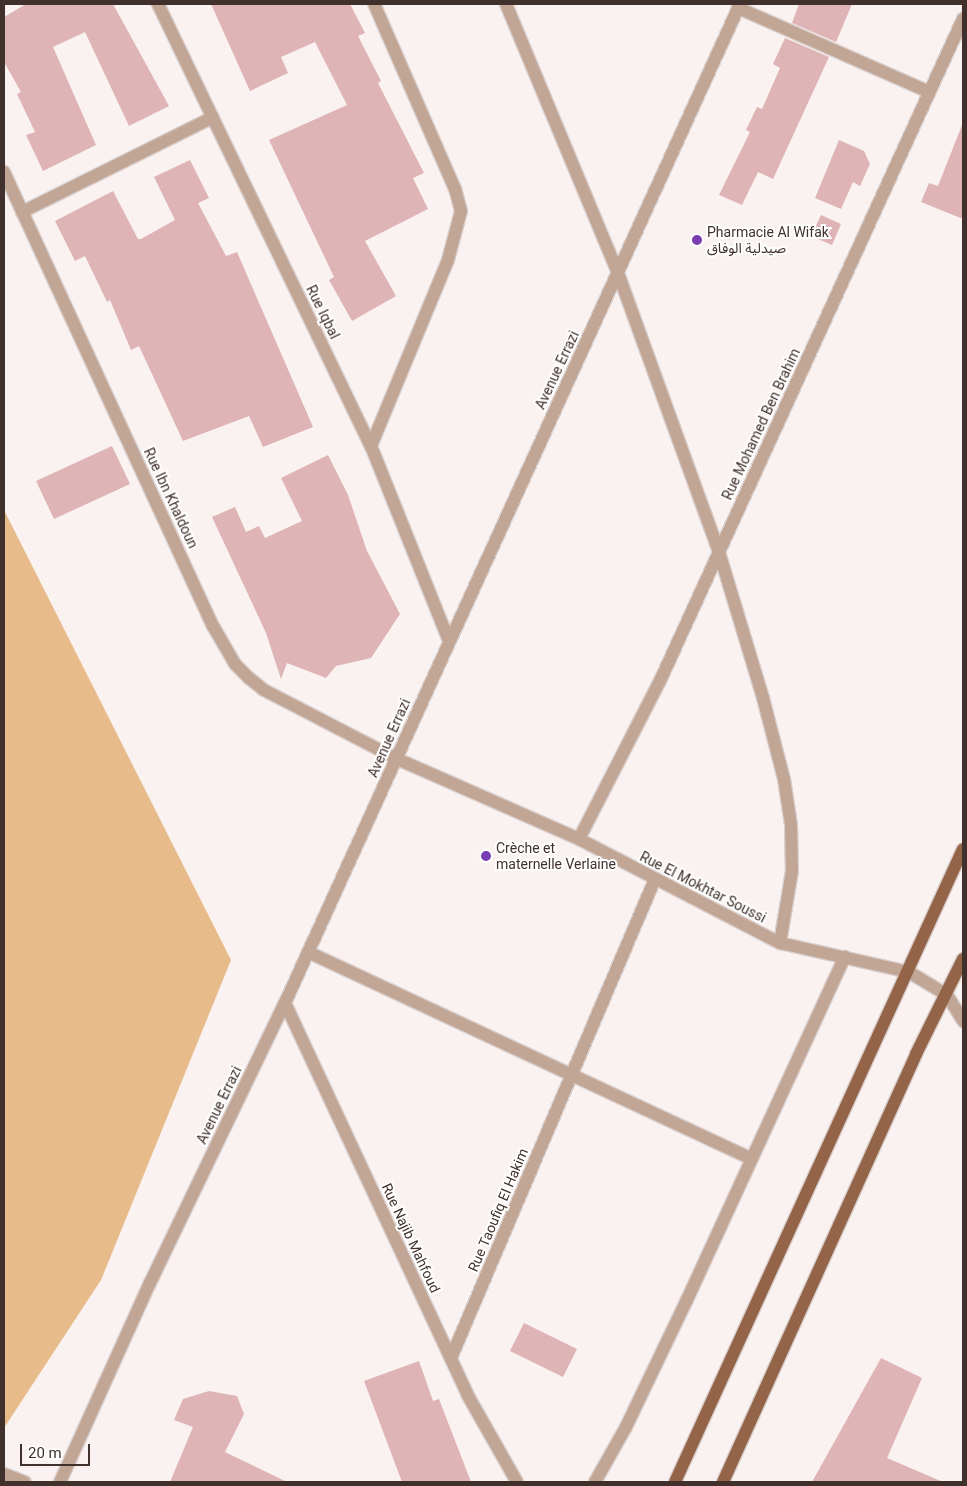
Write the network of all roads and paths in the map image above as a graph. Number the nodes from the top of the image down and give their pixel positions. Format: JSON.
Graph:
{"nodes":[{"id":1,"x":158,"y":4,"type":"edge"},
{"id":2,"x":374,"y":4,"type":"edge"},
{"id":3,"x":506,"y":4,"type":"edge"},
{"id":4,"x":739,"y":6,"type":"edge"},
{"id":5,"x":963,"y":19,"type":"edge"},
{"id":6,"x":929,"y":92,"type":"junction"},
{"id":7,"x":213,"y":117,"type":"junction"},
{"id":8,"x":4,"y":172,"type":"edge"},
{"id":9,"x":22,"y":212,"type":"junction"},
{"id":10,"x":618,"y":273,"type":"junction"},
{"id":11,"x":371,"y":446,"type":"junction"},
{"id":12,"x":719,"y":552,"type":"junction"},
{"id":13,"x":448,"y":638,"type":"junction"},
{"id":14,"x":397,"y":759,"type":"junction"},
{"id":15,"x":579,"y":839,"type":"junction"},
{"id":16,"x":963,"y":849,"type":"edge"},
{"id":17,"x":655,"y":879,"type":"junction"},
{"id":18,"x":780,"y":943,"type":"junction"},
{"id":19,"x":308,"y":952,"type":"junction"},
{"id":20,"x":845,"y":957,"type":"junction"},
{"id":21,"x":963,"y":959,"type":"edge"},
{"id":22,"x":909,"y":972,"type":"junction"},
{"id":23,"x":947,"y":995,"type":"junction"},
{"id":24,"x":285,"y":1003,"type":"junction"},
{"id":25,"x":963,"y":1021,"type":"edge"},
{"id":26,"x":573,"y":1074,"type":"junction"},
{"id":27,"x":750,"y":1158,"type":"junction"},
{"id":28,"x":450,"y":1358,"type":"junction"},
{"id":29,"x":4,"y":1474,"type":"edge"},
{"id":30,"x":25,"y":1482,"type":"edge"},
{"id":31,"x":60,"y":1482,"type":"edge"},
{"id":32,"x":517,"y":1482,"type":"edge"},
{"id":33,"x":595,"y":1482,"type":"edge"},
{"id":34,"x":675,"y":1482,"type":"edge"},
{"id":35,"x":723,"y":1482,"type":"edge"}],
"edges":[{"from":1,"to":7,"type":"street","name":"Rue Iqbal"},
{"from":2,"to":11,"type":"street"},
{"from":3,"to":10,"type":"street"},
{"from":4,"to":6,"type":"street"},
{"from":4,"to":10,"type":"street","name":"Avenue Errazi"},
{"from":5,"to":6,"type":"street","name":"Rue Mohamed Ben Brahim"},
{"from":6,"to":12,"type":"street","name":"Rue Mohamed Ben Brahim"},
{"from":7,"to":9,"type":"street"},
{"from":7,"to":11,"type":"street","name":"Rue Iqbal"},
{"from":8,"to":9,"type":"street","name":"Rue Ibn Khaldoun"},
{"from":9,"to":14,"type":"street","name":"Rue Ibn Khaldoun"},
{"from":10,"to":12,"type":"street"},
{"from":10,"to":13,"type":"street","name":"Avenue Errazi"},
{"from":11,"to":13,"type":"street","name":"Rue Iqbal"},
{"from":12,"to":15,"type":"street","name":"Rue Mohamed Ben Brahim"},
{"from":12,"to":18,"type":"street"},
{"from":13,"to":14,"type":"street","name":"Avenue Errazi"},
{"from":14,"to":15,"type":"street","name":"Rue El Mokhtar Soussi"},
{"from":14,"to":19,"type":"street","name":"Avenue Errazi"},
{"from":15,"to":17,"type":"street","name":"Rue El Mokhtar Soussi"},
{"from":16,"to":22,"type":"main road"},
{"from":17,"to":18,"type":"street","name":"Rue El Mokhtar Soussi"},
{"from":17,"to":26,"type":"street","name":"Rue Taoufiq El Hakim"},
{"from":18,"to":20,"type":"street","name":"Rue El Mokhtar Soussi"},
{"from":19,"to":24,"type":"street","name":"Avenue Errazi"},
{"from":19,"to":26,"type":"street"},
{"from":20,"to":22,"type":"street","name":"Rue El Mokhtar Soussi"},
{"from":20,"to":27,"type":"street"},
{"from":21,"to":23,"type":"main road"},
{"from":22,"to":23,"type":"street","name":"Rue El Mokhtar Soussi"},
{"from":22,"to":34,"type":"main road"},
{"from":23,"to":25,"type":"street"},
{"from":23,"to":35,"type":"main road"},
{"from":24,"to":28,"type":"street","name":"Rue Najib Mahfoud"},
{"from":24,"to":31,"type":"street","name":"Avenue Errazi"},
{"from":26,"to":27,"type":"street"},
{"from":26,"to":28,"type":"street","name":"Rue Taoufiq El Hakim"},
{"from":27,"to":33,"type":"street"},
{"from":28,"to":32,"type":"street","name":"Rue Najib Mahfoud"},
{"from":29,"to":30,"type":"street"}]}
